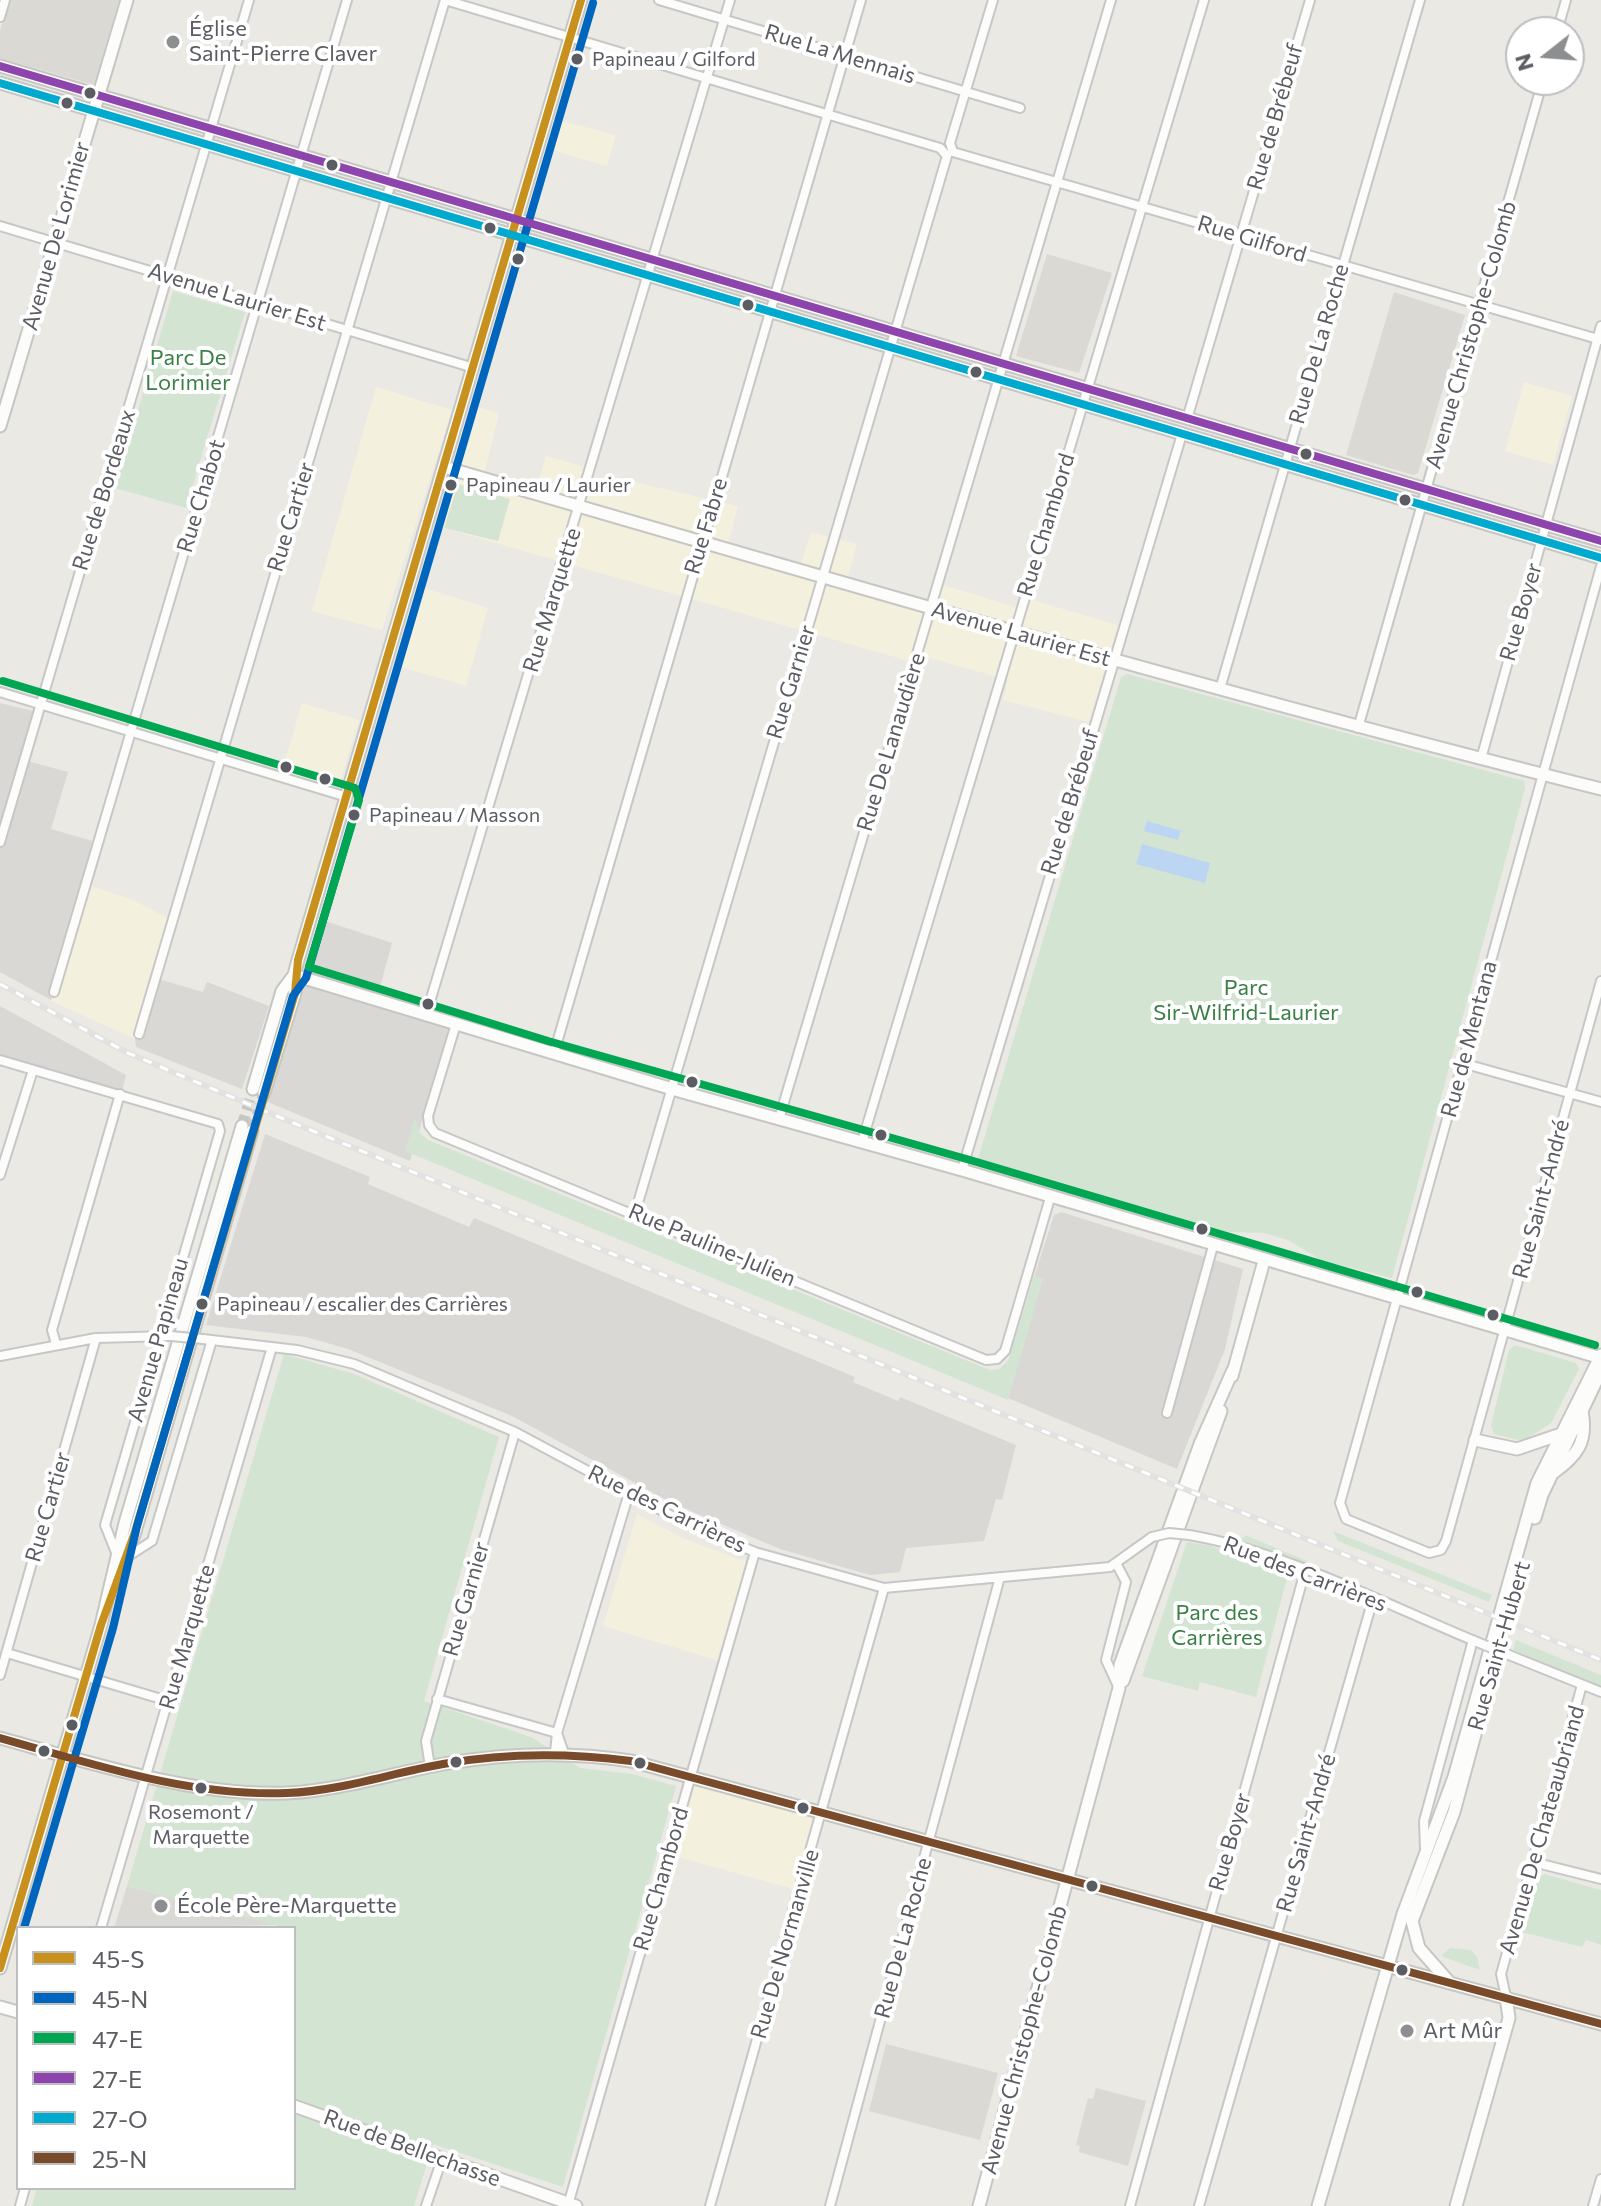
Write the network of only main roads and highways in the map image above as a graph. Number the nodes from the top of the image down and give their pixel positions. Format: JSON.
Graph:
{"nodes":[{"id":1,"x":127,"y":0,"type":"edge"},
{"id":2,"x":581,"y":0,"type":"edge"},
{"id":3,"x":0,"y":66,"type":"edge"},
{"id":4,"x":0,"y":83,"type":"edge"},
{"id":5,"x":98,"y":96,"type":"junction"},
{"id":6,"x":93,"y":113,"type":"junction"},
{"id":7,"x":515,"y":221,"type":"junction"},
{"id":8,"x":511,"y":237,"type":"junction"},
{"id":9,"x":0,"y":426,"type":"edge"},
{"id":10,"x":444,"y":467,"type":"junction"},
{"id":11,"x":1601,"y":541,"type":"edge"},
{"id":12,"x":1601,"y":558,"type":"edge"},
{"id":13,"x":1601,"y":789,"type":"edge"},
{"id":14,"x":294,"y":975,"type":"junction"},
{"id":15,"x":258,"y":1091,"type":"tunnel mouth"},
{"id":16,"x":247,"y":1129,"type":"tunnel mouth"},
{"id":17,"x":1264,"y":1261,"type":"junction"},
{"id":18,"x":1601,"y":1357,"type":"edge"},
{"id":19,"x":1601,"y":1365,"type":"edge"},
{"id":20,"x":1601,"y":1371,"type":"edge"},
{"id":21,"x":1559,"y":1435,"type":"junction"},
{"id":22,"x":1475,"y":1440,"type":"road end"},
{"id":23,"x":0,"y":1738,"type":"edge"},
{"id":24,"x":62,"y":1755,"type":"junction"},
{"id":25,"x":1068,"y":1878,"type":"junction"},
{"id":26,"x":1387,"y":1966,"type":"junction"},
{"id":27,"x":0,"y":1968,"type":"edge"},
{"id":28,"x":1450,"y":1982,"type":"junction"},
{"id":29,"x":1506,"y":1997,"type":"junction"},
{"id":30,"x":1601,"y":2024,"type":"edge"},
{"id":31,"x":296,"y":2107,"type":"edge"},
{"id":32,"x":571,"y":2205,"type":"edge"},
{"id":33,"x":979,"y":2206,"type":"edge"},
{"id":34,"x":1318,"y":2206,"type":"edge"},
{"id":35,"x":1456,"y":2206,"type":"edge"}],
"edges":[{"from":1,"to":5,"type":"main road","name":"Avenue De Lorimier"},
{"from":2,"to":7,"type":"main road"},
{"from":3,"to":5,"type":"main road"},
{"from":4,"to":6,"type":"main road"},
{"from":5,"to":6,"type":"main road","name":"Avenue De Lorimier"},
{"from":5,"to":7,"type":"main road"},
{"from":6,"to":8,"type":"main road"},
{"from":6,"to":9,"type":"main road","name":"Avenue De Lorimier"},
{"from":7,"to":8,"type":"main road"},
{"from":7,"to":11,"type":"main road"},
{"from":8,"to":10,"type":"main road"},
{"from":8,"to":12,"type":"main road"},
{"from":10,"to":13,"type":"main road","name":"Avenue Laurier Est"},
{"from":10,"to":14,"type":"main road"},
{"from":14,"to":15,"type":"main road"},
{"from":14,"to":17,"type":"main road"},
{"from":16,"to":24,"type":"main road","name":"Avenue Papineau"},
{"from":17,"to":18,"type":"main road"},
{"from":17,"to":25,"type":"main road","name":"Avenue Christophe-Colomb"},
{"from":18,"to":19,"type":"main road"},
{"from":18,"to":21,"type":"main road","name":"Rue Saint-Hubert"},
{"from":20,"to":28,"type":"main road","name":"Rue Saint-Hubert"},
{"from":21,"to":22,"type":"main road"},
{"from":21,"to":26,"type":"main road","name":"Rue Saint-Hubert"},
{"from":23,"to":24,"type":"main road"},
{"from":24,"to":25,"type":"main road"},
{"from":24,"to":27,"type":"main road","name":"Avenue Papineau"},
{"from":25,"to":26,"type":"main road"},
{"from":25,"to":33,"type":"main road","name":"Avenue Christophe-Colomb"},
{"from":26,"to":28,"type":"main road"},
{"from":26,"to":34,"type":"main road","name":"Rue Saint-Hubert"},
{"from":28,"to":29,"type":"main road"},
{"from":29,"to":30,"type":"main road"},
{"from":29,"to":35,"type":"main road","name":"Avenue De Chateaubriand"},
{"from":31,"to":32,"type":"main road","name":"Rue de Bellechasse"}]}
